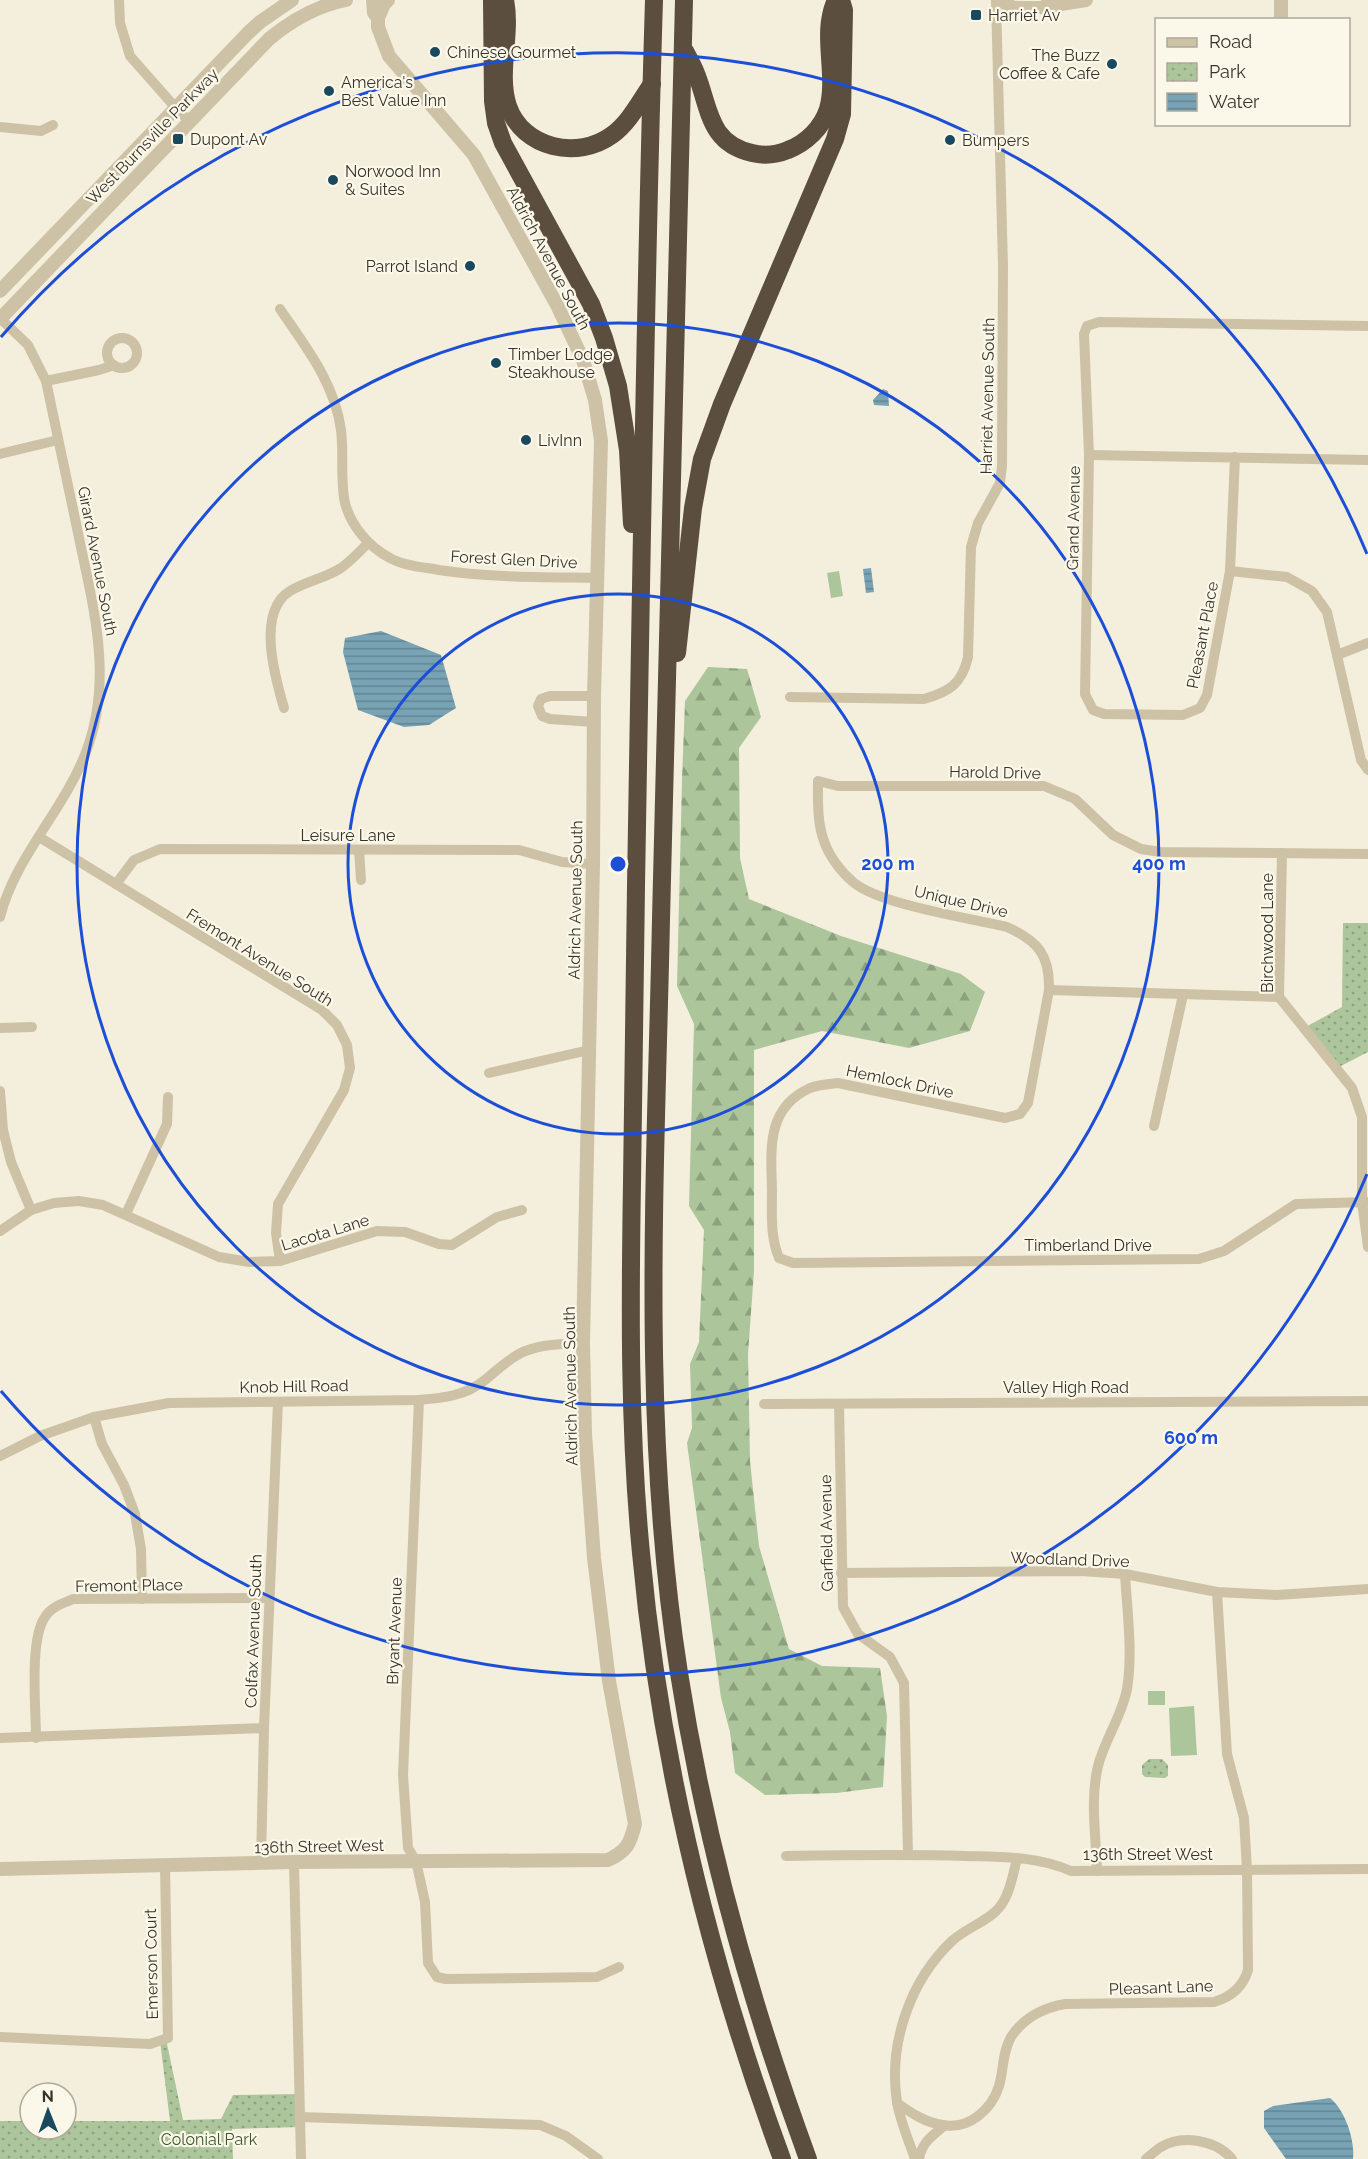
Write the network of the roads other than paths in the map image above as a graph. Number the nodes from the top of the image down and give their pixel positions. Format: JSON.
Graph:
{"nodes":[{"id":1,"x":119,"y":0,"type":"edge"},
{"id":2,"x":292,"y":0,"type":"edge"},
{"id":3,"x":346,"y":0,"type":"edge"},
{"id":4,"x":373,"y":0,"type":"edge"},
{"id":5,"x":388,"y":0,"type":"edge"},
{"id":6,"x":492,"y":0,"type":"edge"},
{"id":7,"x":506,"y":0,"type":"edge"},
{"id":8,"x":654,"y":0,"type":"edge"},
{"id":9,"x":684,"y":0,"type":"edge"},
{"id":10,"x":836,"y":0,"type":"edge"},
{"id":11,"x":841,"y":0,"type":"edge"},
{"id":12,"x":996,"y":0,"type":"edge"},
{"id":13,"x":1001,"y":0,"type":"edge"},
{"id":14,"x":1086,"y":0,"type":"edge"},
{"id":15,"x":1281,"y":0,"type":"edge"},
{"id":16,"x":378,"y":18,"type":"junction"},
{"id":17,"x":1281,"y":18,"type":"edge"},
{"id":18,"x":683,"y":47,"type":"junction"},
{"id":19,"x":652,"y":84,"type":"junction"},
{"id":20,"x":175,"y":107,"type":"junction"},
{"id":21,"x":189,"y":121,"type":"junction"},
{"id":22,"x":53,"y":125,"type":"dead end"},
{"id":23,"x":0,"y":128,"type":"edge"},
{"id":24,"x":0,"y":291,"type":"edge"},
{"id":25,"x":280,"y":309,"type":"dead end"},
{"id":26,"x":0,"y":318,"type":"edge"},
{"id":27,"x":1368,"y":326,"type":"edge"},
{"id":28,"x":114,"y":365,"type":"dead end"},
{"id":29,"x":46,"y":381,"type":"junction"},
{"id":30,"x":58,"y":440,"type":"junction"},
{"id":31,"x":0,"y":454,"type":"edge"},
{"id":32,"x":1089,"y":455,"type":"junction"},
{"id":33,"x":1234,"y":457,"type":"junction"},
{"id":34,"x":1368,"y":460,"type":"edge"},
{"id":35,"x":368,"y":543,"type":"junction"},
{"id":36,"x":1230,"y":571,"type":"junction"},
{"id":37,"x":598,"y":578,"type":"junction"},
{"id":38,"x":1368,"y":643,"type":"edge"},
{"id":39,"x":1337,"y":655,"type":"junction"},
{"id":40,"x":639,"y":665,"type":"junction"},
{"id":41,"x":594,"y":696,"type":"junction"},
{"id":42,"x":790,"y":697,"type":"dead end"},
{"id":43,"x":665,"y":699,"type":"junction"},
{"id":44,"x":284,"y":708,"type":"dead end"},
{"id":45,"x":1093,"y":710,"type":"joint"},
{"id":46,"x":594,"y":722,"type":"junction"},
{"id":47,"x":1368,"y":770,"type":"edge"},
{"id":48,"x":818,"y":781,"type":"joint"},
{"id":49,"x":39,"y":837,"type":"junction"},
{"id":50,"x":359,"y":850,"type":"junction"},
{"id":51,"x":1282,"y":853,"type":"junction"},
{"id":52,"x":1368,"y":854,"type":"edge"},
{"id":53,"x":593,"y":864,"type":"junction"},
{"id":54,"x":360,"y":880,"type":"dead end"},
{"id":55,"x":116,"y":885,"type":"junction"},
{"id":56,"x":0,"y":917,"type":"edge"},
{"id":57,"x":1048,"y":990,"type":"junction"},
{"id":58,"x":1183,"y":995,"type":"junction"},
{"id":59,"x":1279,"y":997,"type":"junction"},
{"id":60,"x":32,"y":1027,"type":"dead end"},
{"id":61,"x":0,"y":1028,"type":"edge"},
{"id":62,"x":589,"y":1050,"type":"junction"},
{"id":63,"x":489,"y":1073,"type":"dead end"},
{"id":64,"x":0,"y":1091,"type":"edge"},
{"id":65,"x":168,"y":1097,"type":"dead end"},
{"id":66,"x":1365,"y":1117,"type":"edge"},
{"id":67,"x":1154,"y":1126,"type":"dead end"},
{"id":68,"x":1365,"y":1202,"type":"edge"},
{"id":69,"x":31,"y":1210,"type":"junction"},
{"id":70,"x":522,"y":1210,"type":"dead end"},
{"id":71,"x":126,"y":1214,"type":"junction"},
{"id":72,"x":0,"y":1231,"type":"edge"},
{"id":73,"x":1368,"y":1246,"type":"edge"},
{"id":74,"x":280,"y":1261,"type":"junction"},
{"id":75,"x":793,"y":1263,"type":"joint"},
{"id":76,"x":583,"y":1343,"type":"junction"},
{"id":77,"x":419,"y":1400,"type":"junction"},
{"id":78,"x":1368,"y":1401,"type":"edge"},
{"id":79,"x":278,"y":1402,"type":"junction"},
{"id":80,"x":765,"y":1404,"type":"dead end"},
{"id":81,"x":838,"y":1404,"type":"junction"},
{"id":82,"x":93,"y":1417,"type":"junction"},
{"id":83,"x":0,"y":1456,"type":"edge"},
{"id":84,"x":841,"y":1572,"type":"junction"},
{"id":85,"x":1125,"y":1574,"type":"junction"},
{"id":86,"x":1368,"y":1589,"type":"edge"},
{"id":87,"x":1217,"y":1592,"type":"junction"},
{"id":88,"x":269,"y":1598,"type":"junction"},
{"id":89,"x":142,"y":1599,"type":"junction"},
{"id":90,"x":264,"y":1728,"type":"junction"},
{"id":91,"x":0,"y":1738,"type":"edge"},
{"id":92,"x":36,"y":1738,"type":"junction"},
{"id":93,"x":631,"y":1841,"type":"joint"},
{"id":94,"x":908,"y":1854,"type":"junction"},
{"id":95,"x":786,"y":1856,"type":"dead end"},
{"id":96,"x":1017,"y":1858,"type":"junction"},
{"id":97,"x":294,"y":1862,"type":"junction"},
{"id":98,"x":416,"y":1862,"type":"junction"},
{"id":99,"x":261,"y":1863,"type":"junction"},
{"id":100,"x":165,"y":1864,"type":"junction"},
{"id":101,"x":0,"y":1869,"type":"edge"},
{"id":102,"x":1368,"y":1869,"type":"edge"},
{"id":103,"x":1247,"y":1870,"type":"junction"},
{"id":104,"x":1097,"y":1871,"type":"junction"},
{"id":105,"x":619,"y":1967,"type":"dead end"},
{"id":106,"x":0,"y":2037,"type":"edge"},
{"id":107,"x":897,"y":2103,"type":"junction"},
{"id":108,"x":300,"y":2117,"type":"junction"},
{"id":109,"x":944,"y":2126,"type":"junction"},
{"id":110,"x":301,"y":2159,"type":"edge"},
{"id":111,"x":598,"y":2159,"type":"edge"},
{"id":112,"x":782,"y":2159,"type":"edge"},
{"id":113,"x":808,"y":2159,"type":"edge"},
{"id":114,"x":917,"y":2159,"type":"edge"},
{"id":115,"x":1146,"y":2159,"type":"edge"},
{"id":116,"x":1232,"y":2159,"type":"edge"}],
"edges":[{"from":1,"to":20,"type":"street"},
{"from":2,"to":20,"type":"street","name":"West Burnsville Parkway"},
{"from":3,"to":21,"type":"street","name":"West Burnsville Parkway"},
{"from":4,"to":16,"type":"street","name":"Aldrich Avenue South"},
{"from":5,"to":16,"type":"street"},
{"from":6,"to":40,"type":"highway"},
{"from":7,"to":19,"type":"highway"},
{"from":8,"to":19,"type":"highway"},
{"from":9,"to":18,"type":"highway"},
{"from":10,"to":18,"type":"highway"},
{"from":11,"to":43,"type":"highway"},
{"from":12,"to":42,"type":"street","name":"Harriet Avenue South"},
{"from":13,"to":14,"type":"street"},
{"from":15,"to":17,"type":"street"},
{"from":16,"to":37,"type":"street","name":"Aldrich Avenue South"},
{"from":18,"to":43,"type":"highway"},
{"from":19,"to":40,"type":"highway"},
{"from":20,"to":21,"type":"street"},
{"from":20,"to":24,"type":"street","name":"West Burnsville Parkway"},
{"from":21,"to":26,"type":"street","name":"West Burnsville Parkway"},
{"from":22,"to":23,"type":"street"},
{"from":25,"to":35,"type":"street","name":"Forest Glen Drive"},
{"from":26,"to":29,"type":"street","name":"Girard Avenue South"},
{"from":27,"to":32,"type":"street","name":"Grand Avenue"},
{"from":28,"to":29,"type":"street"},
{"from":29,"to":30,"type":"street","name":"Girard Avenue South"},
{"from":30,"to":31,"type":"street"},
{"from":30,"to":49,"type":"street","name":"Girard Avenue South"},
{"from":32,"to":33,"type":"street"},
{"from":32,"to":45,"type":"street","name":"Grand Avenue"},
{"from":33,"to":34,"type":"street"},
{"from":33,"to":36,"type":"street","name":"Pleasant Place"},
{"from":35,"to":37,"type":"street","name":"Forest Glen Drive"},
{"from":35,"to":44,"type":"street"},
{"from":36,"to":39,"type":"street"},
{"from":36,"to":45,"type":"street","name":"Pleasant Place"},
{"from":37,"to":41,"type":"street","name":"Aldrich Avenue South"},
{"from":38,"to":39,"type":"street"},
{"from":39,"to":47,"type":"street"},
{"from":40,"to":112,"type":"highway"},
{"from":41,"to":46,"type":"street","name":"Aldrich Avenue South"},
{"from":41,"to":46,"type":"street"},
{"from":43,"to":113,"type":"highway"},
{"from":46,"to":53,"type":"street","name":"Aldrich Avenue South"},
{"from":48,"to":51,"type":"street","name":"Harold Drive"},
{"from":48,"to":57,"type":"street","name":"Unique Drive"},
{"from":49,"to":55,"type":"street","name":"Fremont Avenue South"},
{"from":49,"to":56,"type":"street","name":"Girard Avenue South"},
{"from":50,"to":53,"type":"street","name":"Leisure Lane"},
{"from":50,"to":54,"type":"street"},
{"from":50,"to":55,"type":"street","name":"Leisure Lane"},
{"from":51,"to":52,"type":"street","name":"Harold Drive"},
{"from":51,"to":59,"type":"street","name":"Birchwood Lane"},
{"from":53,"to":62,"type":"street","name":"Aldrich Avenue South"},
{"from":55,"to":74,"type":"street","name":"Fremont Avenue South"},
{"from":57,"to":58,"type":"street"},
{"from":57,"to":75,"type":"street","name":"Hemlock Drive"},
{"from":58,"to":59,"type":"street"},
{"from":58,"to":67,"type":"street"},
{"from":59,"to":66,"type":"street","name":"Birchwood Lane"},
{"from":60,"to":61,"type":"street"},
{"from":62,"to":63,"type":"street"},
{"from":62,"to":76,"type":"street","name":"Aldrich Avenue South"},
{"from":64,"to":69,"type":"street"},
{"from":65,"to":71,"type":"street"},
{"from":66,"to":68,"type":"street","name":"Birchwood Lane"},
{"from":68,"to":73,"type":"street","name":"Birchwood Lane"},
{"from":68,"to":75,"type":"street","name":"Timberland Drive"},
{"from":69,"to":71,"type":"street","name":"Lacota Lane"},
{"from":69,"to":72,"type":"street","name":"Lacota Lane"},
{"from":70,"to":74,"type":"street","name":"Lacota Lane"},
{"from":71,"to":74,"type":"street","name":"Lacota Lane"},
{"from":76,"to":77,"type":"street","name":"Knob Hill Road"},
{"from":76,"to":93,"type":"street","name":"Aldrich Avenue South"},
{"from":77,"to":79,"type":"street","name":"Knob Hill Road"},
{"from":77,"to":98,"type":"street","name":"Bryant Avenue"},
{"from":78,"to":81,"type":"street","name":"Valley High Road"},
{"from":79,"to":82,"type":"street","name":"Knob Hill Road"},
{"from":79,"to":88,"type":"street","name":"Colfax Avenue South"},
{"from":80,"to":81,"type":"street","name":"Valley High Road"},
{"from":81,"to":84,"type":"street","name":"Garfield Avenue"},
{"from":82,"to":83,"type":"street","name":"Knob Hill Road"},
{"from":82,"to":89,"type":"street"},
{"from":84,"to":85,"type":"street","name":"Woodland Drive"},
{"from":84,"to":94,"type":"street","name":"Garfield Avenue"},
{"from":85,"to":87,"type":"street","name":"Woodland Drive"},
{"from":85,"to":104,"type":"street"},
{"from":86,"to":87,"type":"street","name":"Woodland Drive"},
{"from":87,"to":103,"type":"street","name":"Pleasant Lane"},
{"from":88,"to":89,"type":"street","name":"Fremont Place"},
{"from":88,"to":90,"type":"street","name":"Colfax Avenue South"},
{"from":89,"to":92,"type":"street","name":"Fremont Place"},
{"from":90,"to":92,"type":"street"},
{"from":90,"to":99,"type":"street","name":"Colfax Avenue South"},
{"from":91,"to":92,"type":"street"},
{"from":93,"to":98,"type":"street","name":"136th Street West"},
{"from":94,"to":95,"type":"street","name":"136th Street West"},
{"from":94,"to":96,"type":"street","name":"136th Street West"},
{"from":96,"to":104,"type":"street","name":"136th Street West"},
{"from":96,"to":107,"type":"street"},
{"from":97,"to":98,"type":"street","name":"136th Street West"},
{"from":97,"to":99,"type":"street","name":"136th Street West"},
{"from":97,"to":108,"type":"street"},
{"from":98,"to":105,"type":"street","name":"Bryant Avenue"},
{"from":99,"to":100,"type":"street","name":"136th Street West"},
{"from":100,"to":101,"type":"street","name":"136th Street West"},
{"from":100,"to":106,"type":"street","name":"Emerson Court"},
{"from":102,"to":103,"type":"street","name":"136th Street West"},
{"from":103,"to":104,"type":"street","name":"136th Street West"},
{"from":103,"to":109,"type":"street","name":"Pleasant Lane"},
{"from":107,"to":109,"type":"street"},
{"from":107,"to":114,"type":"street"},
{"from":108,"to":110,"type":"street"},
{"from":108,"to":111,"type":"street"},
{"from":109,"to":114,"type":"street"},
{"from":115,"to":116,"type":"street"}]}
